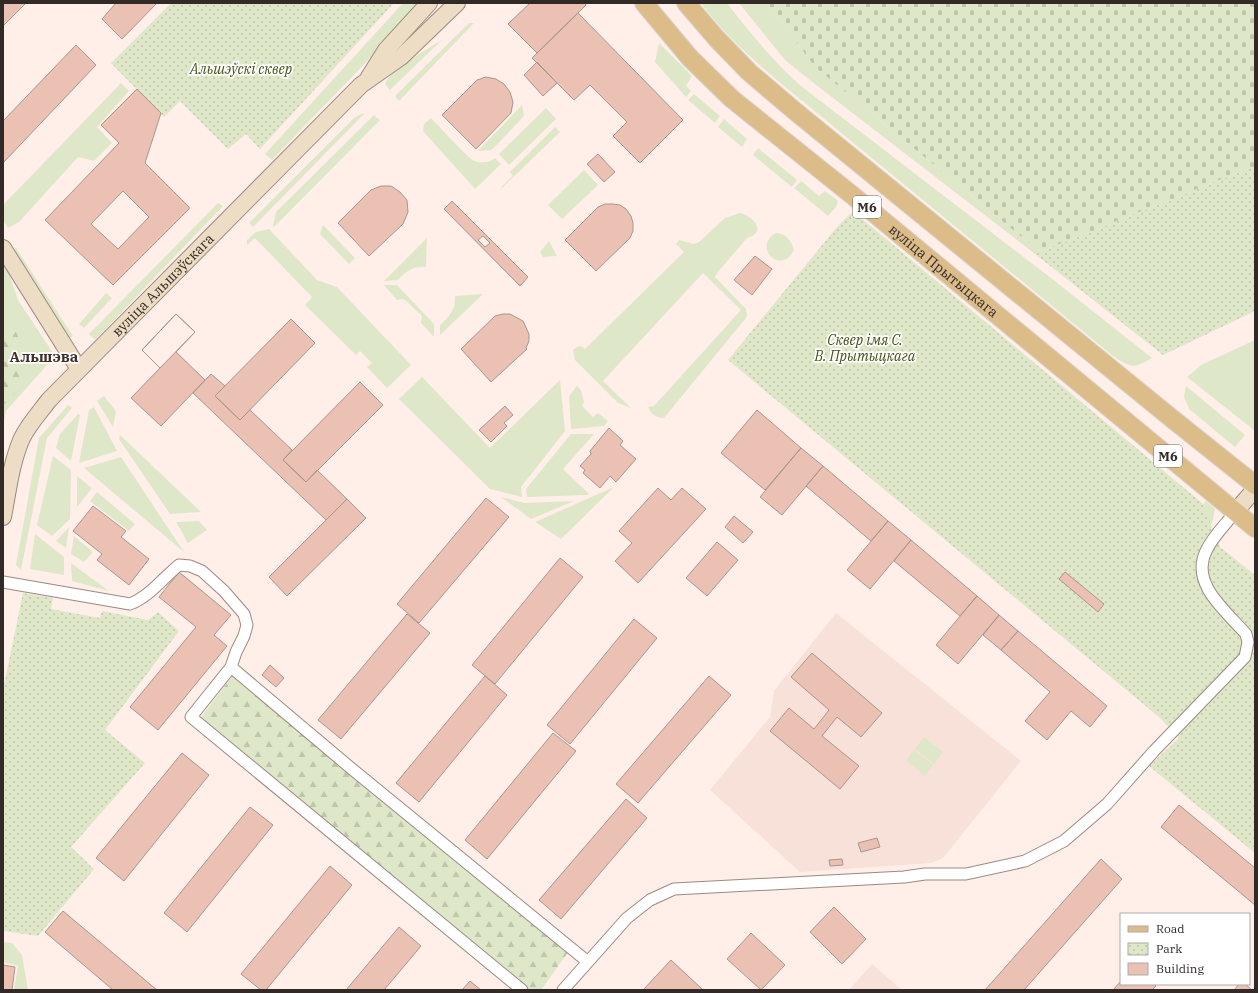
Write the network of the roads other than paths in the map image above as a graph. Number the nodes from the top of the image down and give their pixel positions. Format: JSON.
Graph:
{"nodes":[{"id":1,"x":430,"y":3,"type":"edge"},
{"id":2,"x":457,"y":3,"type":"edge"},
{"id":3,"x":644,"y":3,"type":"edge"},
{"id":4,"x":686,"y":3,"type":"edge"},
{"id":5,"x":368,"y":80,"type":"junction"},
{"id":6,"x":3,"y":248,"type":"edge"},
{"id":7,"x":79,"y":369,"type":"junction"},
{"id":8,"x":1255,"y":485,"type":"edge"},
{"id":9,"x":1255,"y":489,"type":"edge"},
{"id":10,"x":1236,"y":511,"type":"junction"},
{"id":11,"x":3,"y":517,"type":"edge"},
{"id":12,"x":1255,"y":528,"type":"edge"},
{"id":13,"x":3,"y":582,"type":"edge"},
{"id":14,"x":232,"y":667,"type":"junction"},
{"id":15,"x":588,"y":962,"type":"junction"},
{"id":16,"x":522,"y":990,"type":"edge"},
{"id":17,"x":563,"y":990,"type":"edge"}],
"edges":[{"from":1,"to":5,"type":"main road","name":"вуліца Альшэўскага"},
{"from":2,"to":5,"type":"main road","name":"вуліца Альшэўскага"},
{"from":3,"to":10,"type":"main road","name":"вуліца Прытыцкага","number":"М6"},
{"from":4,"to":8,"type":"main road","name":"вуліца Прытыцкага","number":"М6"},
{"from":5,"to":7,"type":"main road","name":"вуліца Альшэўскага"},
{"from":6,"to":7,"type":"main road"},
{"from":7,"to":11,"type":"main road","name":"вуліца Альшэўскага"},
{"from":9,"to":10,"type":"main road"},
{"from":10,"to":12,"type":"main road","name":"вуліца Прытыцкага","number":"М6"},
{"from":10,"to":15,"type":"street"},
{"from":13,"to":14,"type":"street"},
{"from":14,"to":15,"type":"street"},
{"from":14,"to":16,"type":"street"},
{"from":15,"to":17,"type":"street"}]}
